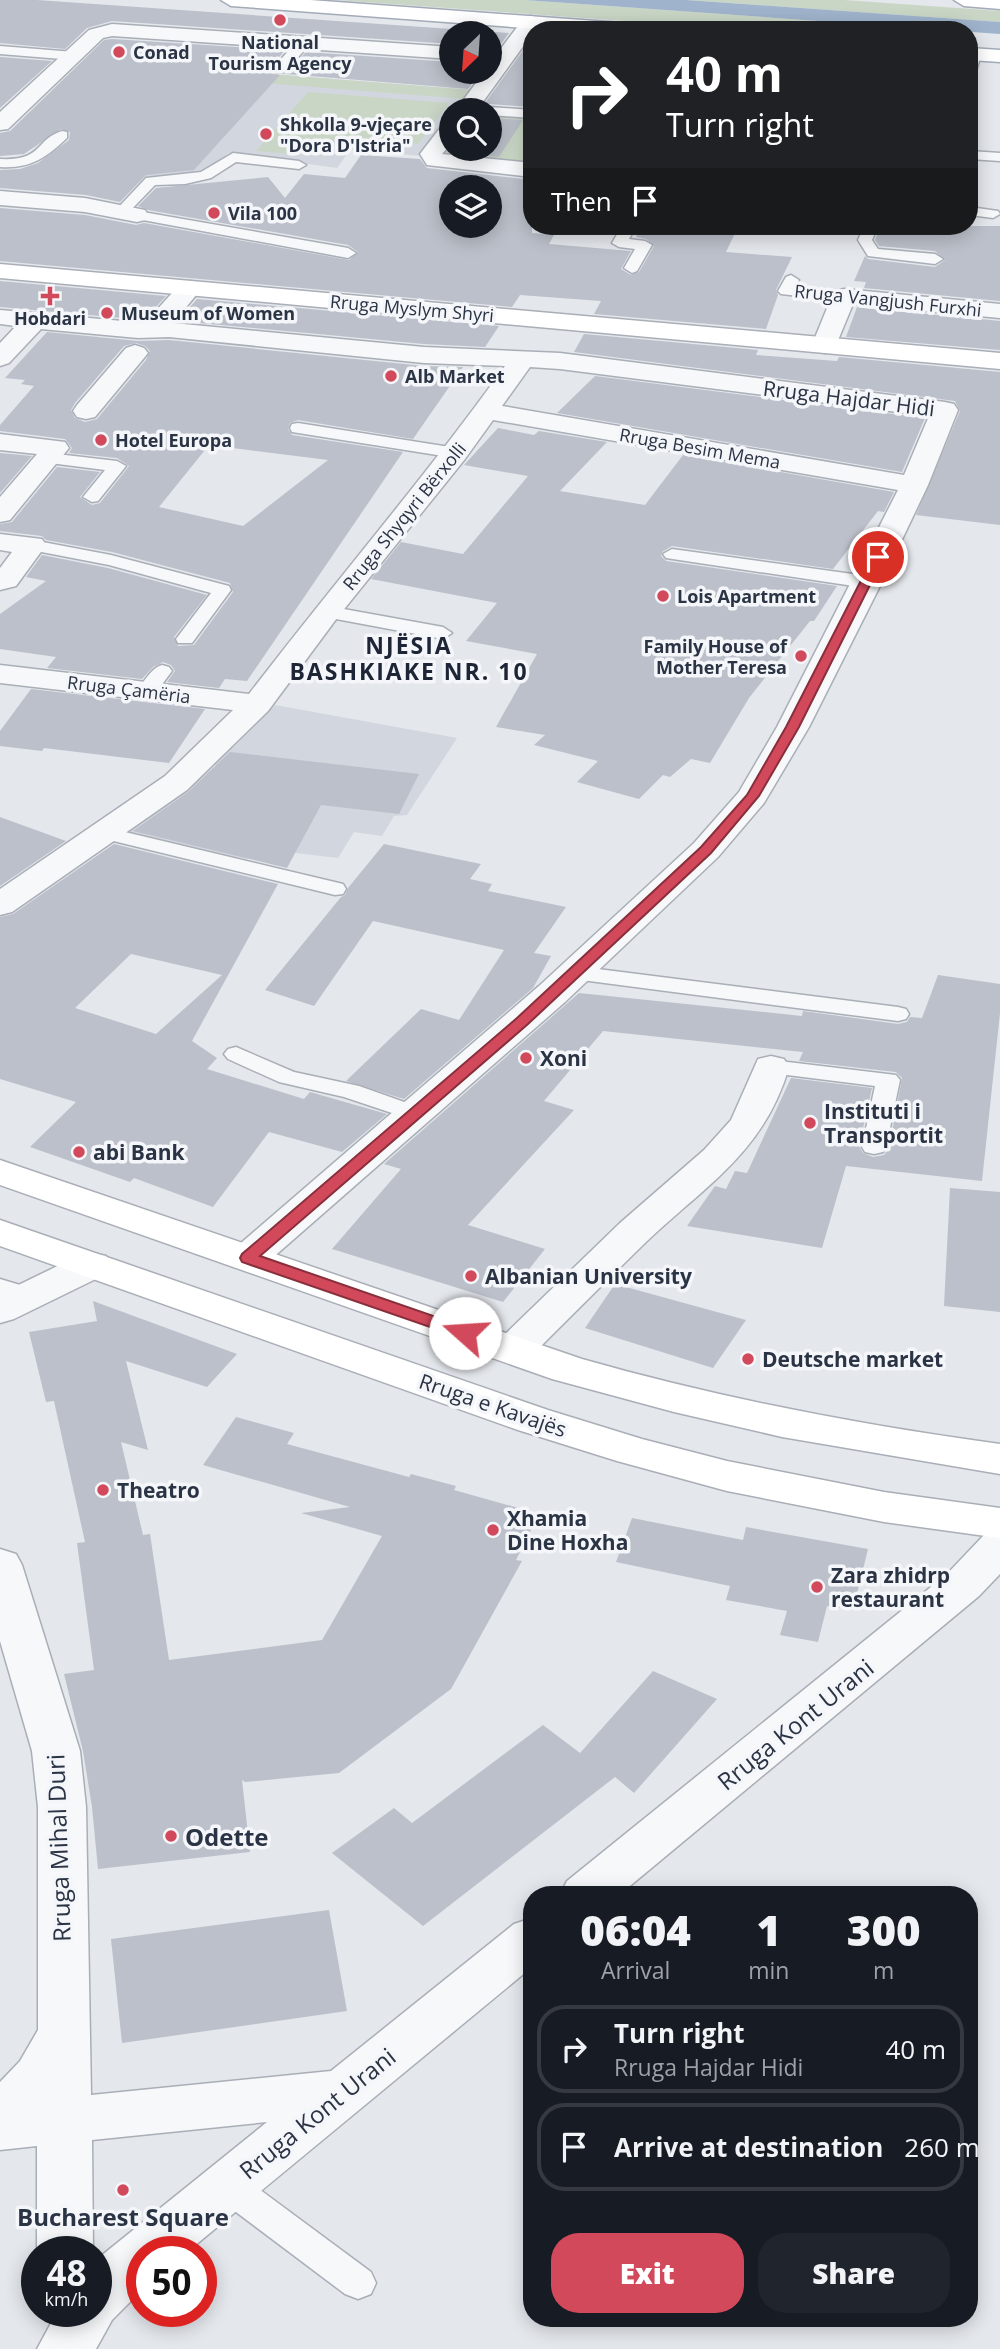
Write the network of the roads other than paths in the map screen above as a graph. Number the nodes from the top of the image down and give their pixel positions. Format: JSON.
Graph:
{"nodes":[{"id":1,"x":231,"y":0,"type":"edge"},
{"id":2,"x":964,"y":0,"type":"edge"},
{"id":3,"x":1000,"y":2,"type":"edge"},
{"id":4,"x":523,"y":21,"type":"edge"},
{"id":5,"x":523,"y":30,"type":"edge"},
{"id":6,"x":303,"y":43,"type":"junction"},
{"id":7,"x":0,"y":50,"type":"edge"},
{"id":8,"x":439,"y":52,"type":"edge"},
{"id":9,"x":502,"y":52,"type":"edge"},
{"id":10,"x":74,"y":56,"type":"junction"},
{"id":11,"x":1000,"y":56,"type":"edge"},
{"id":12,"x":978,"y":58,"type":"edge"},
{"id":13,"x":280,"y":69,"type":"dead end"},
{"id":14,"x":502,"y":111,"type":"edge"},
{"id":15,"x":523,"y":113,"type":"edge"},
{"id":16,"x":0,"y":124,"type":"edge"},
{"id":17,"x":62,"y":135,"type":"dead end"},
{"id":18,"x":439,"y":144,"type":"edge"},
{"id":19,"x":978,"y":156,"type":"edge"},
{"id":20,"x":1000,"y":157,"type":"edge"},
{"id":21,"x":439,"y":160,"type":"edge"},
{"id":22,"x":445,"y":161,"type":"edge"},
{"id":23,"x":0,"y":163,"type":"edge"},
{"id":24,"x":299,"y":165,"type":"dead end"},
{"id":25,"x":523,"y":169,"type":"edge"},
{"id":26,"x":0,"y":198,"type":"edge"},
{"id":27,"x":978,"y":212,"type":"edge"},
{"id":28,"x":129,"y":213,"type":"junction"},
{"id":29,"x":993,"y":214,"type":"dead end"},
{"id":30,"x":624,"y":235,"type":"edge"},
{"id":31,"x":867,"y":235,"type":"edge"},
{"id":32,"x":328,"y":236,"type":"dead end"},
{"id":33,"x":312,"y":247,"type":"junction"},
{"id":34,"x":348,"y":253,"type":"dead end"},
{"id":35,"x":935,"y":259,"type":"dead end"},
{"id":36,"x":632,"y":268,"type":"dead end"},
{"id":37,"x":0,"y":271,"type":"edge"},
{"id":38,"x":791,"y":280,"type":"dead end"},
{"id":39,"x":190,"y":288,"type":"junction"},
{"id":40,"x":844,"y":296,"type":"junction"},
{"id":41,"x":1000,"y":311,"type":"edge"},
{"id":42,"x":0,"y":317,"type":"edge"},
{"id":43,"x":34,"y":321,"type":"junction"},
{"id":44,"x":582,"y":324,"type":"junction"},
{"id":45,"x":153,"y":330,"type":"junction"},
{"id":46,"x":825,"y":345,"type":"junction"},
{"id":47,"x":135,"y":353,"type":"dead end"},
{"id":48,"x":0,"y":358,"type":"edge"},
{"id":49,"x":522,"y":359,"type":"junction"},
{"id":50,"x":560,"y":361,"type":"junction"},
{"id":51,"x":1000,"y":361,"type":"edge"},
{"id":52,"x":86,"y":411,"type":"dead end"},
{"id":53,"x":486,"y":411,"type":"junction"},
{"id":54,"x":298,"y":428,"type":"dead end"},
{"id":55,"x":0,"y":442,"type":"edge"},
{"id":56,"x":130,"y":449,"type":"dead end"},
{"id":57,"x":456,"y":453,"type":"junction"},
{"id":58,"x":48,"y":458,"type":"junction"},
{"id":59,"x":117,"y":466,"type":"junction"},
{"id":60,"x":914,"y":485,"type":"junction"},
{"id":61,"x":92,"y":497,"type":"dead end"},
{"id":62,"x":0,"y":514,"type":"edge"},
{"id":63,"x":0,"y":542,"type":"edge"},
{"id":64,"x":32,"y":545,"type":"junction"},
{"id":65,"x":672,"y":554,"type":"dead end"},
{"id":66,"x":0,"y":581,"type":"edge"},
{"id":67,"x":867,"y":582,"type":"junction"},
{"id":68,"x":327,"y":612,"type":"junction"},
{"id":69,"x":443,"y":633,"type":"dead end"},
{"id":70,"x":185,"y":639,"type":"dead end"},
{"id":71,"x":0,"y":674,"type":"edge"},
{"id":72,"x":257,"y":704,"type":"junction"},
{"id":73,"x":104,"y":833,"type":"junction"},
{"id":74,"x":335,"y":889,"type":"dead end"},
{"id":75,"x":0,"y":905,"type":"edge"},
{"id":76,"x":574,"y":973,"type":"junction"},
{"id":77,"x":898,"y":1014,"type":"dead end"},
{"id":78,"x":236,"y":1054,"type":"dead end"},
{"id":79,"x":771,"y":1067,"type":"joint"},
{"id":80,"x":416,"y":1114,"type":"junction"},
{"id":81,"x":874,"y":1147,"type":"dead end"},
{"id":82,"x":0,"y":1172,"type":"edge"},
{"id":83,"x":0,"y":1232,"type":"edge"},
{"id":84,"x":248,"y":1258,"type":"junction"},
{"id":85,"x":92,"y":1265,"type":"junction"},
{"id":86,"x":10,"y":1298,"type":"edge"},
{"id":87,"x":513,"y":1350,"type":"junction"},
{"id":88,"x":1000,"y":1459,"type":"edge"},
{"id":89,"x":1000,"y":1523,"type":"edge"},
{"id":90,"x":1000,"y":1546,"type":"edge"},
{"id":91,"x":0,"y":1565,"type":"edge"},
{"id":92,"x":596,"y":1886,"type":"edge"},
{"id":93,"x":523,"y":1945,"type":"edge"},
{"id":94,"x":344,"y":2092,"type":"junction"},
{"id":95,"x":24,"y":2112,"type":"edge"},
{"id":96,"x":228,"y":2186,"type":"junction"},
{"id":97,"x":60,"y":2236,"type":"edge"},
{"id":98,"x":167,"y":2236,"type":"edge"},
{"id":99,"x":126,"y":2270,"type":"edge"},
{"id":100,"x":112,"y":2283,"type":"edge"},
{"id":101,"x":358,"y":2283,"type":"dead end"},
{"id":102,"x":65,"y":2327,"type":"edge"},
{"id":103,"x":78,"y":2327,"type":"edge"},
{"id":104,"x":66,"y":2349,"type":"edge"}],
"edges":[{"from":1,"to":4,"type":"main road"},
{"from":2,"to":3,"type":"main road"},
{"from":5,"to":9,"type":"street"},
{"from":6,"to":8,"type":"street"},
{"from":6,"to":10,"type":"street"},
{"from":6,"to":13,"type":"lane"},
{"from":7,"to":10,"type":"lane"},
{"from":10,"to":16,"type":"street"},
{"from":11,"to":12,"type":"main road"},
{"from":14,"to":15,"type":"lane"},
{"from":17,"to":23,"type":"lane"},
{"from":18,"to":21,"type":"street"},
{"from":19,"to":20,"type":"lane"},
{"from":22,"to":25,"type":"street"},
{"from":24,"to":28,"type":"lane"},
{"from":26,"to":28,"type":"street"},
{"from":27,"to":29,"type":"lane"},
{"from":28,"to":33,"type":"lane"},
{"from":30,"to":36,"type":"lane"},
{"from":31,"to":35,"type":"lane"},
{"from":32,"to":33,"type":"lane"},
{"from":33,"to":34,"type":"lane"},
{"from":37,"to":39,"type":"main road","name":"Rruga Myslym Shyri"},
{"from":38,"to":40,"type":"lane","name":"Rruga Vangjush Furxhi"},
{"from":39,"to":44,"type":"main road","name":"Rruga Myslym Shyri"},
{"from":39,"to":45,"type":"street"},
{"from":40,"to":41,"type":"street","name":"Rruga Vangjush Furxhi"},
{"from":40,"to":46,"type":"street"},
{"from":42,"to":43,"type":"street"},
{"from":43,"to":45,"type":"street"},
{"from":43,"to":48,"type":"street"},
{"from":44,"to":46,"type":"main road","name":"Rruga Myslym Shyri"},
{"from":44,"to":50,"type":"street"},
{"from":45,"to":49,"type":"street"},
{"from":46,"to":51,"type":"main road","name":"Rruga Myslym Shyri"},
{"from":47,"to":52,"type":"street"},
{"from":49,"to":50,"type":"street","name":"Rruga Hajdar Hidi"},
{"from":49,"to":53,"type":"street","name":"Rruga Shyqyri Bërxolli"},
{"from":50,"to":60,"type":"street","name":"Rruga Hajdar Hidi"},
{"from":53,"to":57,"type":"street","name":"Rruga Shyqyri Bërxolli"},
{"from":53,"to":60,"type":"street","name":"Rruga Besim Mema"},
{"from":54,"to":57,"type":"lane"},
{"from":55,"to":58,"type":"street"},
{"from":56,"to":59,"type":"lane"},
{"from":57,"to":68,"type":"street","name":"Rruga Shyqyri Bërxolli"},
{"from":58,"to":59,"type":"lane"},
{"from":58,"to":62,"type":"street"},
{"from":59,"to":61,"type":"lane"},
{"from":60,"to":67,"type":"street","name":"Rruga Hajdar Hidi"},
{"from":63,"to":64,"type":"street"},
{"from":64,"to":66,"type":"street"},
{"from":64,"to":70,"type":"lane"},
{"from":65,"to":67,"type":"lane"},
{"from":67,"to":76,"type":"street","name":"Rruga Hajdar Hidi"},
{"from":68,"to":69,"type":"lane"},
{"from":68,"to":72,"type":"street","name":"Rruga Shyqyri Bërxolli"},
{"from":71,"to":72,"type":"street","name":"Rruga Çamëria"},
{"from":72,"to":73,"type":"street","name":"Rruga Shyqyri Bërxolli"},
{"from":73,"to":74,"type":"lane"},
{"from":73,"to":75,"type":"street","name":"Rruga Shyqyri Bërxolli"},
{"from":76,"to":77,"type":"lane"},
{"from":76,"to":80,"type":"street","name":"Rruga Hajdar Hidi"},
{"from":78,"to":80,"type":"lane"},
{"from":79,"to":81,"type":"lane"},
{"from":79,"to":87,"type":"street"},
{"from":80,"to":84,"type":"street","name":"Rruga Hajdar Hidi"},
{"from":82,"to":84,"type":"main road"},
{"from":83,"to":85,"type":"main road","name":"Rruga e Kavajës"},
{"from":84,"to":87,"type":"main road"},
{"from":85,"to":86,"type":"street"},
{"from":85,"to":89,"type":"main road","name":"Rruga e Kavajës"},
{"from":87,"to":88,"type":"main road"},
{"from":90,"to":92,"type":"street","name":"Rruga Kont Urani"},
{"from":91,"to":95,"type":"street","name":"Rruga Mihal Duri"},
{"from":93,"to":94,"type":"street","name":"Rruga Kont Urani"},
{"from":94,"to":95,"type":"street"},
{"from":94,"to":96,"type":"street","name":"Rruga Kont Urani"},
{"from":95,"to":97,"type":"street","name":"Rruga Mihal Duri"},
{"from":96,"to":98,"type":"street"},
{"from":96,"to":101,"type":"lane","name":"Rruga Kont Urani"},
{"from":99,"to":100,"type":"street"},
{"from":102,"to":104,"type":"street"},
{"from":103,"to":104,"type":"street"}]}
